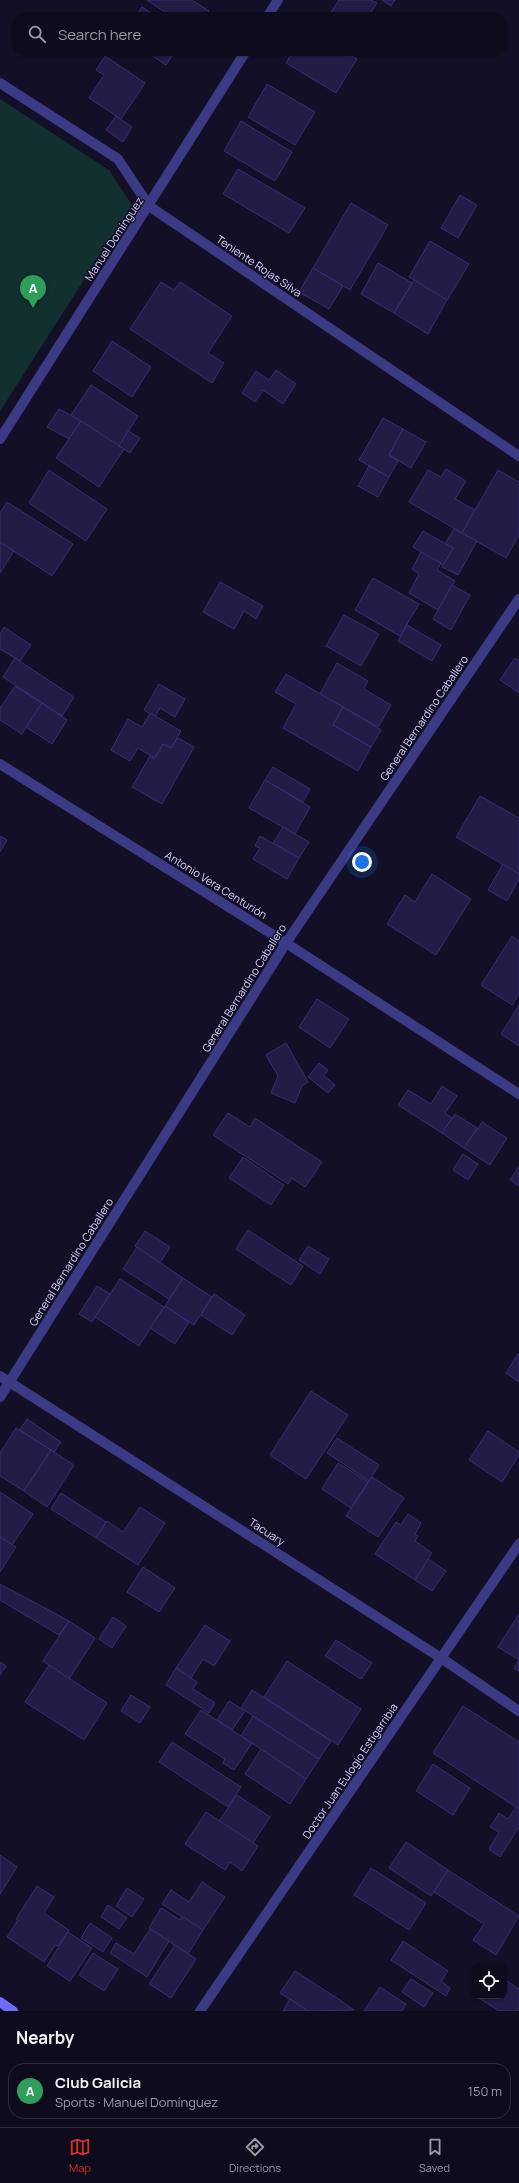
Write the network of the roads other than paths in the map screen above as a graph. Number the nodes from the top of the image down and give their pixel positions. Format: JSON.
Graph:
{"nodes":[{"id":1,"x":278,"y":0,"type":"edge"},
{"id":2,"x":270,"y":12,"type":"edge"},
{"id":3,"x":243,"y":56,"type":"edge"},
{"id":4,"x":0,"y":83,"type":"edge"},
{"id":5,"x":149,"y":206,"type":"junction"},
{"id":6,"x":0,"y":439,"type":"edge"},
{"id":7,"x":519,"y":456,"type":"edge"},
{"id":8,"x":519,"y":599,"type":"edge"},
{"id":9,"x":0,"y":764,"type":"edge"},
{"id":10,"x":286,"y":943,"type":"junction"},
{"id":11,"x":519,"y":1094,"type":"edge"},
{"id":12,"x":0,"y":1376,"type":"edge"},
{"id":13,"x":10,"y":1382,"type":"junction"},
{"id":14,"x":0,"y":1398,"type":"edge"},
{"id":15,"x":519,"y":1544,"type":"edge"},
{"id":16,"x":441,"y":1658,"type":"junction"},
{"id":17,"x":519,"y":1711,"type":"edge"},
{"id":18,"x":0,"y":2002,"type":"edge"},
{"id":19,"x":13,"y":2011,"type":"edge"},
{"id":20,"x":200,"y":2011,"type":"edge"}],
"edges":[{"from":1,"to":2,"type":"street"},
{"from":3,"to":5,"type":"street","name":"Manuel Domínguez"},
{"from":4,"to":5,"type":"street","name":"Teniente Rojas Silva"},
{"from":5,"to":6,"type":"street","name":"Manuel Domínguez"},
{"from":5,"to":7,"type":"street","name":"Teniente Rojas Silva"},
{"from":8,"to":10,"type":"street","name":"General Bernardino Caballero"},
{"from":9,"to":10,"type":"street","name":"Antonio Vera Centurión"},
{"from":10,"to":11,"type":"street","name":"Antonio Vera Centurión"},
{"from":10,"to":13,"type":"street","name":"General Bernardino Caballero"},
{"from":12,"to":13,"type":"street","name":"Tacuary"},
{"from":13,"to":14,"type":"street","name":"General Bernardino Caballero"},
{"from":13,"to":16,"type":"street","name":"Tacuary"},
{"from":15,"to":16,"type":"street","name":"Doctor Juan Eulogio Estigarribia"},
{"from":16,"to":17,"type":"street","name":"Tacuary"},
{"from":16,"to":20,"type":"street","name":"Doctor Juan Eulogio Estigarribia"},
{"from":18,"to":19,"type":"main road"}]}
